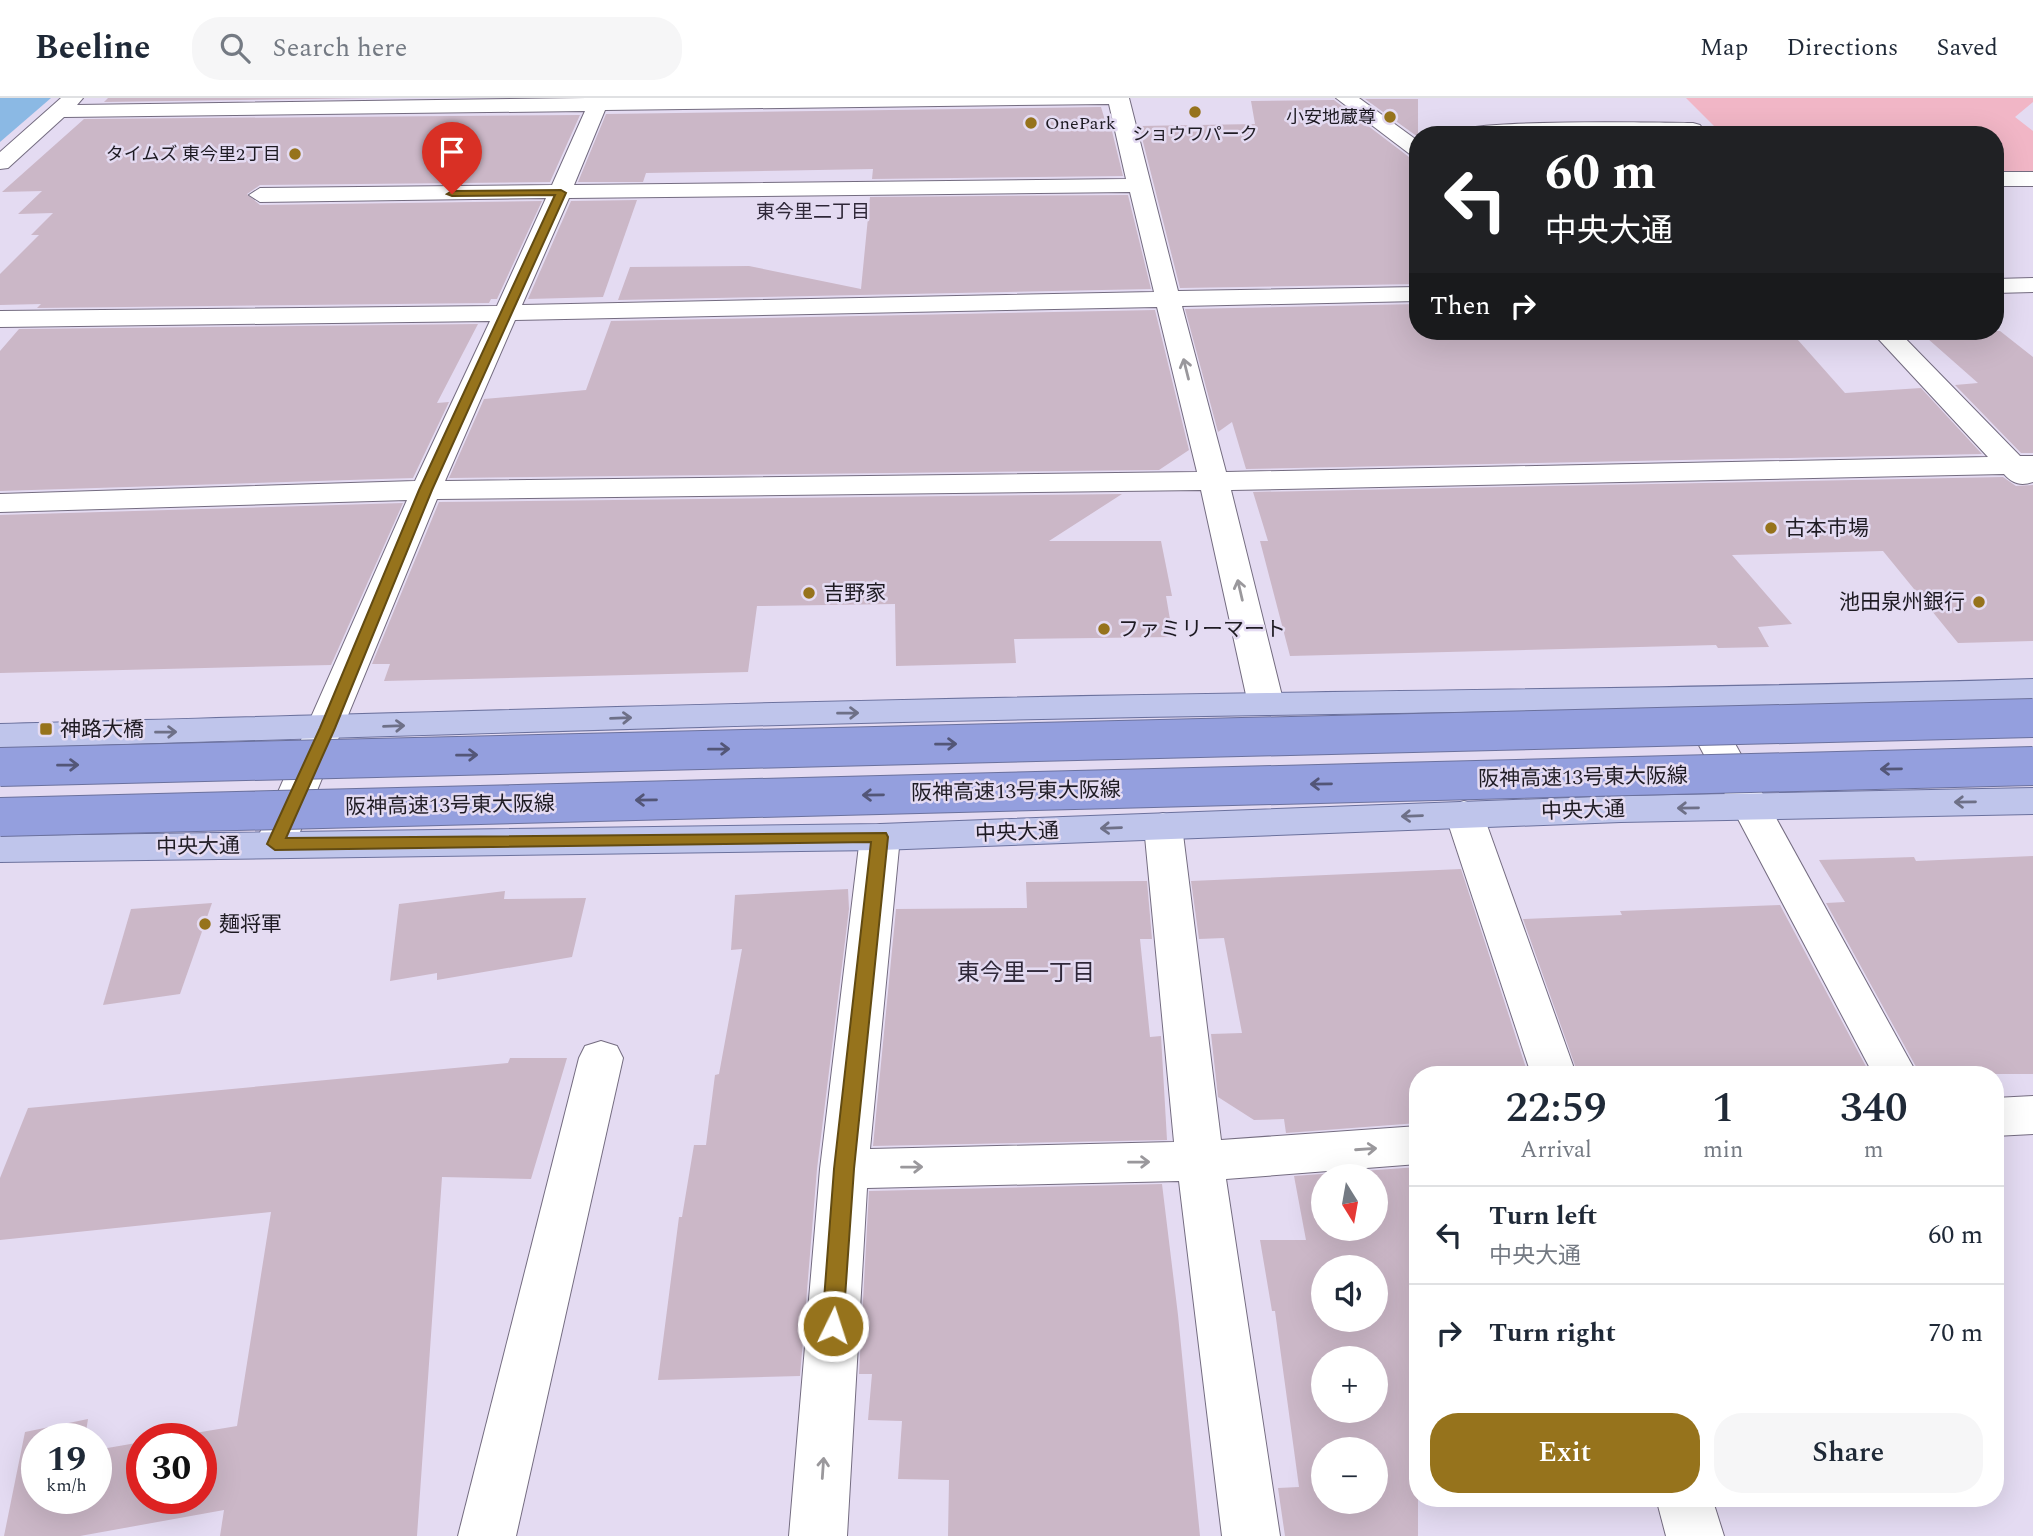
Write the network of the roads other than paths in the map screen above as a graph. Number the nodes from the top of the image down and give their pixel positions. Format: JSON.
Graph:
{"nodes":[{"id":1,"x":1118,"y":98,"type":"edge"},
{"id":2,"x":1346,"y":98,"type":"edge"},
{"id":3,"x":832,"y":100,"type":"edge"},
{"id":4,"x":597,"y":102,"type":"edge"},
{"id":5,"x":66,"y":105,"type":"edge"},
{"id":6,"x":1671,"y":106,"type":"dead end"},
{"id":7,"x":1690,"y":126,"type":"edge"},
{"id":8,"x":1409,"y":142,"type":"edge"},
{"id":9,"x":0,"y":163,"type":"edge"},
{"id":10,"x":2033,"y":179,"type":"edge"},
{"id":11,"x":2004,"y":180,"type":"edge"},
{"id":12,"x":1137,"y":186,"type":"junction"},
{"id":13,"x":561,"y":193,"type":"junction"},
{"id":14,"x":260,"y":195,"type":"dead end"},
{"id":15,"x":2033,"y":285,"type":"edge"},
{"id":16,"x":2004,"y":286,"type":"edge"},
{"id":17,"x":1409,"y":294,"type":"edge"},
{"id":18,"x":1168,"y":299,"type":"junction"},
{"id":19,"x":506,"y":313,"type":"junction"},
{"id":20,"x":0,"y":319,"type":"edge"},
{"id":21,"x":1893,"y":340,"type":"edge"},
{"id":22,"x":2022,"y":465,"type":"edge"},
{"id":23,"x":1214,"y":481,"type":"junction"},
{"id":24,"x":2033,"y":488,"type":"edge"},
{"id":25,"x":426,"y":490,"type":"junction"},
{"id":26,"x":0,"y":503,"type":"edge"},
{"id":27,"x":2033,"y":690,"type":"edge"},
{"id":28,"x":1693,"y":700,"type":"junction"},
{"id":29,"x":1266,"y":704,"type":"junction"},
{"id":30,"x":2033,"y":718,"type":"edge"},
{"id":31,"x":328,"y":728,"type":"junction"},
{"id":32,"x":0,"y":736,"type":"edge"},
{"id":33,"x":2033,"y":766,"type":"edge"},
{"id":34,"x":0,"y":767,"type":"edge"},
{"id":35,"x":2033,"y":801,"type":"edge"},
{"id":36,"x":1749,"y":807,"type":"junction"},
{"id":37,"x":1464,"y":814,"type":"junction"},
{"id":38,"x":0,"y":817,"type":"edge"},
{"id":39,"x":1163,"y":826,"type":"junction"},
{"id":40,"x":880,"y":837,"type":"junction"},
{"id":41,"x":275,"y":844,"type":"junction"},
{"id":42,"x":0,"y":849,"type":"edge"},
{"id":43,"x":601,"y":1058,"type":"dead end"},
{"id":44,"x":1551,"y":1066,"type":"edge"},
{"id":45,"x":1891,"y":1066,"type":"edge"},
{"id":46,"x":2033,"y":1115,"type":"edge"},
{"id":47,"x":2004,"y":1117,"type":"edge"},
{"id":48,"x":1409,"y":1146,"type":"edge"},
{"id":49,"x":1200,"y":1161,"type":"junction"},
{"id":50,"x":844,"y":1169,"type":"junction"},
{"id":51,"x":1687,"y":1507,"type":"edge"},
{"id":52,"x":486,"y":1536,"type":"edge"},
{"id":53,"x":818,"y":1536,"type":"edge"},
{"id":54,"x":1251,"y":1536,"type":"edge"},
{"id":55,"x":1695,"y":1536,"type":"edge"}],
"edges":[{"from":1,"to":3,"type":"street"},
{"from":1,"to":12,"type":"street"},
{"from":2,"to":8,"type":"street"},
{"from":3,"to":4,"type":"street"},
{"from":4,"to":5,"type":"street"},
{"from":4,"to":13,"type":"street"},
{"from":5,"to":9,"type":"street"},
{"from":6,"to":7,"type":"street"},
{"from":10,"to":11,"type":"street"},
{"from":12,"to":13,"type":"street"},
{"from":12,"to":18,"type":"street"},
{"from":13,"to":14,"type":"street"},
{"from":13,"to":19,"type":"street"},
{"from":15,"to":16,"type":"street"},
{"from":17,"to":18,"type":"street"},
{"from":18,"to":19,"type":"street"},
{"from":23,"to":18,"type":"street","one_way":true},
{"from":19,"to":20,"type":"street"},
{"from":19,"to":25,"type":"street"},
{"from":21,"to":22,"type":"street"},
{"from":22,"to":23,"type":"street"},
{"from":22,"to":24,"type":"street"},
{"from":23,"to":25,"type":"street"},
{"from":29,"to":23,"type":"street","one_way":true},
{"from":25,"to":26,"type":"street"},
{"from":25,"to":31,"type":"street"},
{"from":27,"to":28,"type":"main road"},
{"from":28,"to":29,"type":"main road"},
{"from":28,"to":36,"type":"street"},
{"from":31,"to":29,"type":"main road","one_way":true},
{"from":34,"to":30,"type":"highway","one_way":true,"bridge":true},
{"from":32,"to":31,"type":"main road","one_way":true},
{"from":31,"to":41,"type":"street"},
{"from":33,"to":38,"type":"highway","name":"阪神高速13号東大阪線","one_way":true,"bridge":true},
{"from":35,"to":36,"type":"main road","name":"中央大通","one_way":true},
{"from":36,"to":37,"type":"main road","name":"中央大通","one_way":true},
{"from":36,"to":45,"type":"street"},
{"from":37,"to":39,"type":"main road","name":"中央大通","one_way":true},
{"from":37,"to":44,"type":"street"},
{"from":39,"to":40,"type":"main road","name":"中央大通","one_way":true},
{"from":39,"to":49,"type":"street"},
{"from":40,"to":41,"type":"main road","name":"中央大通"},
{"from":40,"to":50,"type":"street"},
{"from":41,"to":42,"type":"main road","name":"中央大通"},
{"from":43,"to":52,"type":"street"},
{"from":46,"to":47,"type":"street"},
{"from":49,"to":48,"type":"street","one_way":true},
{"from":50,"to":49,"type":"street","one_way":true},
{"from":49,"to":54,"type":"street"},
{"from":53,"to":50,"type":"street","one_way":true},
{"from":51,"to":55,"type":"street"}]}
